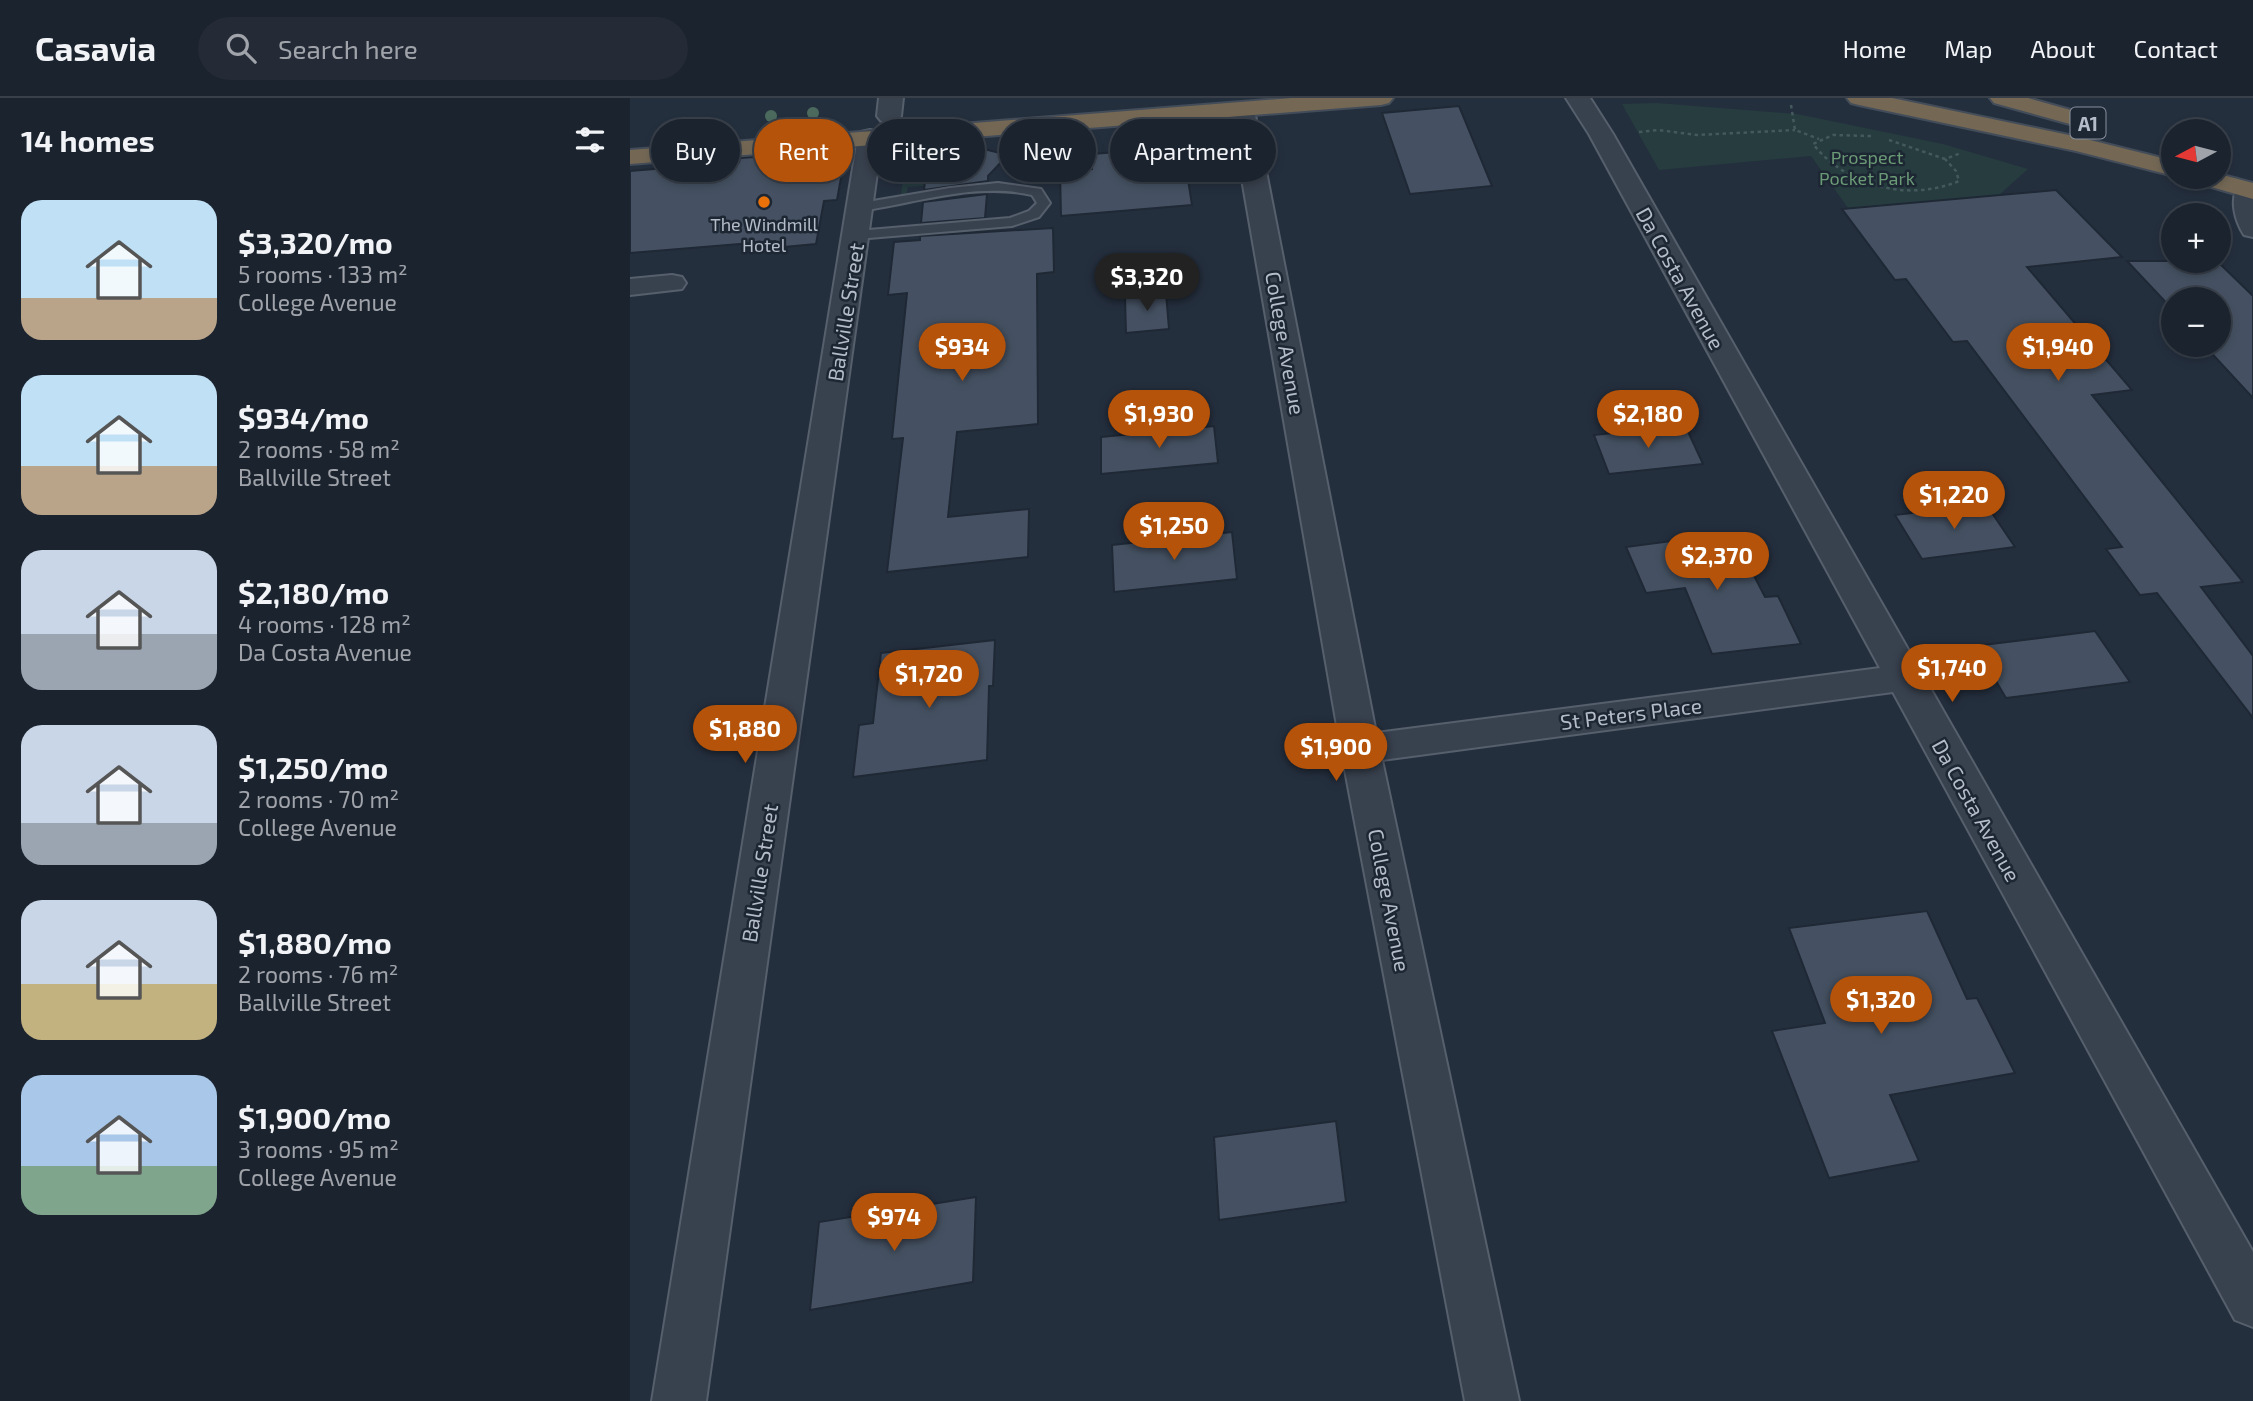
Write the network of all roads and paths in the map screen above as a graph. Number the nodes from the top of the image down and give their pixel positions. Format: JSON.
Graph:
{"nodes":[{"id":1,"x":1132,"y":98,"type":"edge"},
{"id":2,"x":1381,"y":98,"type":"edge"},
{"id":3,"x":1578,"y":98,"type":"edge"},
{"id":4,"x":1859,"y":98,"type":"edge"},
{"id":5,"x":1932,"y":98,"type":"edge"},
{"id":6,"x":2002,"y":98,"type":"edge"},
{"id":7,"x":1241,"y":104,"type":"edge"},
{"id":8,"x":1791,"y":105,"type":"dead end"},
{"id":9,"x":883,"y":117,"type":"edge"},
{"id":10,"x":1795,"y":130,"type":"junction"},
{"id":11,"x":1601,"y":134,"type":"junction"},
{"id":12,"x":630,"y":136,"type":"edge"},
{"id":13,"x":1876,"y":136,"type":"dead end"},
{"id":14,"x":1819,"y":139,"type":"junction"},
{"id":15,"x":1887,"y":139,"type":"dead end"},
{"id":16,"x":2161,"y":143,"type":"edge"},
{"id":17,"x":2078,"y":144,"type":"junction"},
{"id":18,"x":1967,"y":151,"type":"dead end"},
{"id":19,"x":630,"y":157,"type":"edge"},
{"id":20,"x":1945,"y":159,"type":"junction"},
{"id":21,"x":2161,"y":166,"type":"edge"},
{"id":22,"x":2231,"y":169,"type":"edge"},
{"id":23,"x":2231,"y":180,"type":"edge"},
{"id":24,"x":2251,"y":183,"type":"edge"},
{"id":25,"x":859,"y":220,"type":"junction"},
{"id":26,"x":2253,"y":229,"type":"edge"},
{"id":27,"x":672,"y":283,"type":"dead end"},
{"id":28,"x":630,"y":287,"type":"edge"},
{"id":29,"x":1903,"y":678,"type":"junction"},
{"id":30,"x":1360,"y":749,"type":"junction"},
{"id":31,"x":2253,"y":1302,"type":"edge"},
{"id":32,"x":679,"y":1401,"type":"edge"},
{"id":33,"x":1492,"y":1401,"type":"edge"}],
"edges":[{"from":1,"to":9,"type":"highway"},
{"from":2,"to":7,"type":"highway"},
{"from":3,"to":11,"type":"street","name":"Da Costa Avenue"},
{"from":4,"to":17,"type":"highway","number":"A1"},
{"from":5,"to":17,"type":"highway"},
{"from":6,"to":16,"type":"highway","number":"A1"},
{"from":7,"to":9,"type":"highway"},
{"from":7,"to":30,"type":"street","name":"College Avenue"},
{"from":8,"to":10,"type":"path"},
{"from":9,"to":12,"type":"highway"},
{"from":9,"to":19,"type":"highway"},
{"from":9,"to":25,"type":"street","name":"Ballville Street"},
{"from":10,"to":11,"type":"path"},
{"from":10,"to":14,"type":"path"},
{"from":11,"to":29,"type":"street","name":"Da Costa Avenue"},
{"from":13,"to":14,"type":"path"},
{"from":14,"to":20,"type":"path"},
{"from":15,"to":20,"type":"path"},
{"from":17,"to":21,"type":"highway","number":"A1"},
{"from":18,"to":20,"type":"path"},
{"from":22,"to":24,"type":"highway"},
{"from":23,"to":24,"type":"highway"},
{"from":24,"to":26,"type":"street"},
{"from":25,"to":25,"type":"lane"},
{"from":25,"to":32,"type":"street","name":"Ballville Street"},
{"from":27,"to":28,"type":"street"},
{"from":29,"to":30,"type":"street","name":"St Peters Place"},
{"from":29,"to":31,"type":"street","name":"Da Costa Avenue"},
{"from":30,"to":33,"type":"street","name":"College Avenue"}]}
